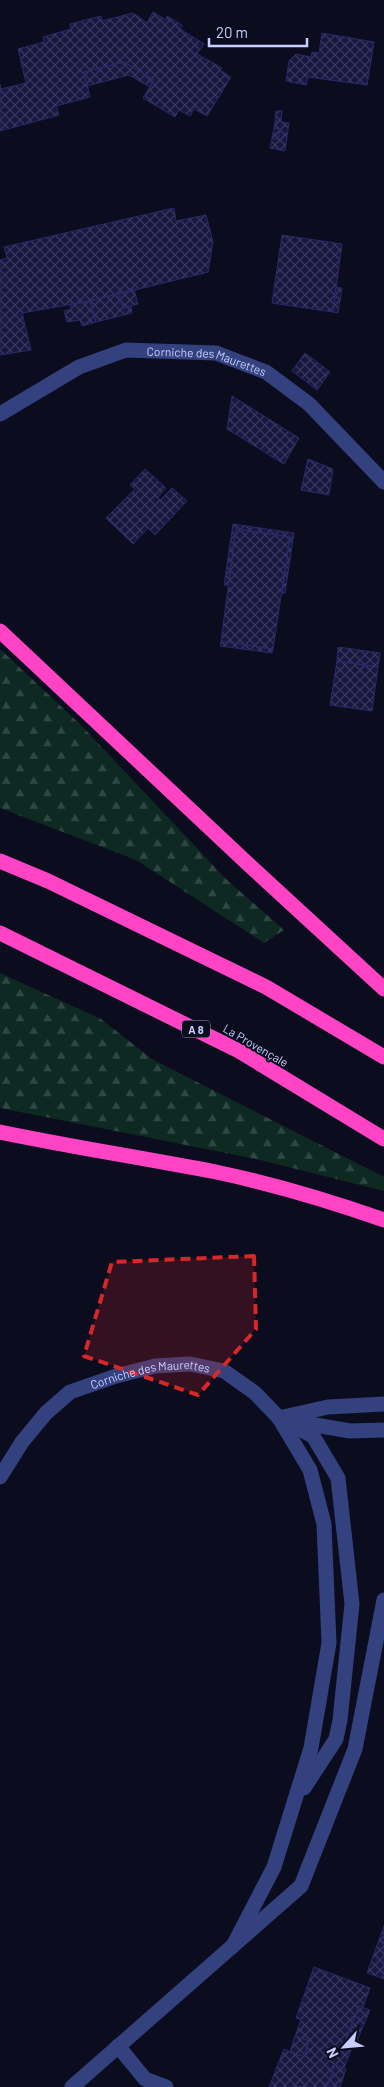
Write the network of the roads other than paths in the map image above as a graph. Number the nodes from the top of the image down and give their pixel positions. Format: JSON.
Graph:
{"nodes":[{"id":1,"x":0,"y":414,"type":"edge"},
{"id":2,"x":384,"y":482,"type":"edge"},
{"id":3,"x":0,"y":631,"type":"edge"},
{"id":4,"x":0,"y":861,"type":"edge"},
{"id":5,"x":0,"y":933,"type":"edge"},
{"id":6,"x":384,"y":989,"type":"edge"},
{"id":7,"x":384,"y":1057,"type":"edge"},
{"id":8,"x":0,"y":1132,"type":"edge"},
{"id":9,"x":384,"y":1139,"type":"edge"},
{"id":10,"x":384,"y":1220,"type":"edge"},
{"id":11,"x":384,"y":1404,"type":"edge"},
{"id":12,"x":279,"y":1418,"type":"junction"},
{"id":13,"x":384,"y":1430,"type":"edge"},
{"id":14,"x":0,"y":1477,"type":"edge"},
{"id":15,"x":384,"y":1600,"type":"edge"},
{"id":16,"x":294,"y":1804,"type":"junction"},
{"id":17,"x":233,"y":1946,"type":"junction"},
{"id":18,"x":118,"y":2046,"type":"junction"},
{"id":19,"x":72,"y":2087,"type":"edge"},
{"id":20,"x":166,"y":2087,"type":"edge"}],
"edges":[{"from":1,"to":2,"type":"street","name":"Corniche des Maurettes"},
{"from":3,"to":6,"type":"highway"},
{"from":4,"to":7,"type":"highway"},
{"from":5,"to":9,"type":"highway","name":"La Provençale","number":"A 8"},
{"from":8,"to":10,"type":"highway"},
{"from":11,"to":12,"type":"street"},
{"from":12,"to":13,"type":"street"},
{"from":12,"to":14,"type":"street","name":"Corniche des Maurettes"},
{"from":12,"to":16,"type":"street"},
{"from":12,"to":16,"type":"street"},
{"from":15,"to":17,"type":"street"},
{"from":16,"to":17,"type":"street"},
{"from":17,"to":18,"type":"street"},
{"from":18,"to":19,"type":"street"},
{"from":18,"to":20,"type":"street"}]}
